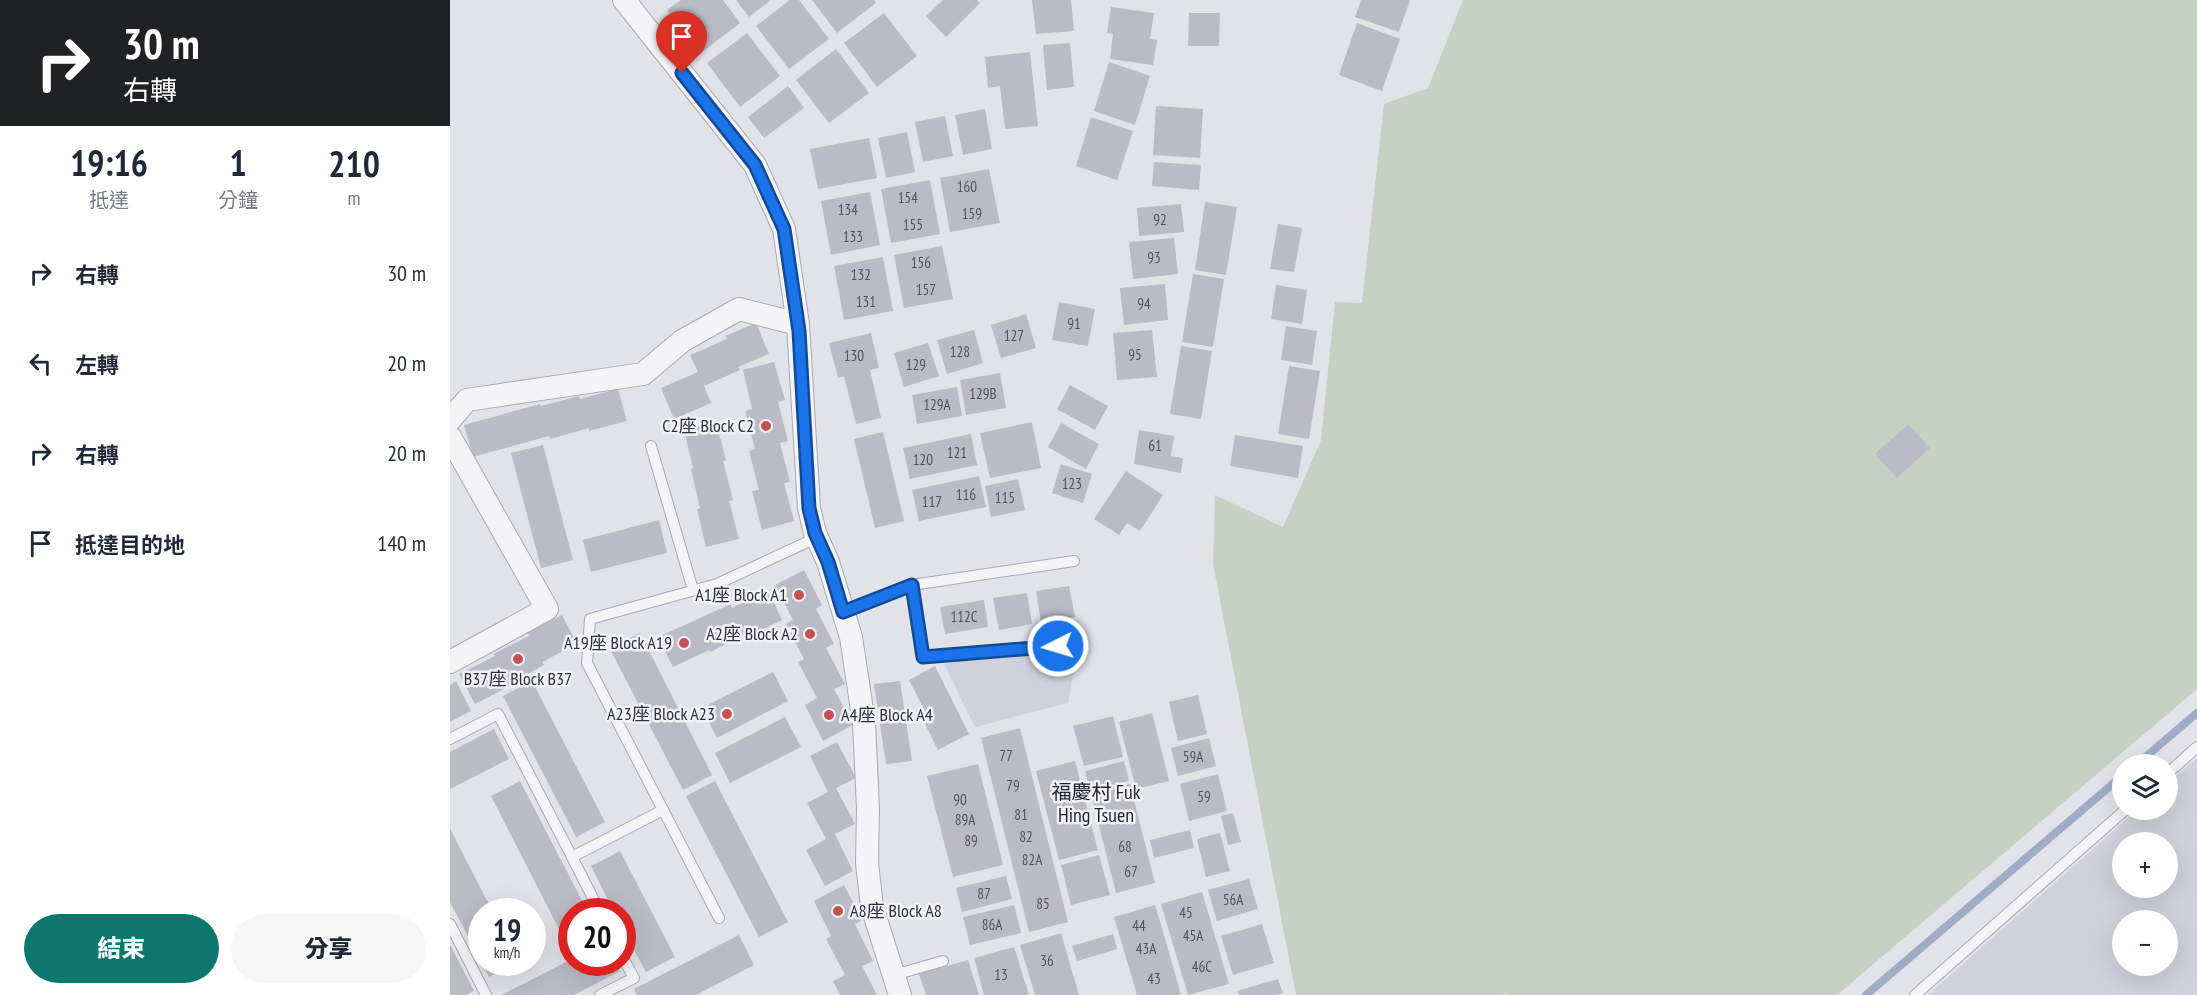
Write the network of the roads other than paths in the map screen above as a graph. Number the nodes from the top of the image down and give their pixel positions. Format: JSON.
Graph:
{"nodes":[{"id":1,"x":624,"y":0,"type":"edge"},
{"id":2,"x":798,"y":324,"type":"junction"},
{"id":3,"x":450,"y":420,"type":"edge"},
{"id":4,"x":450,"y":437,"type":"edge"},
{"id":5,"x":651,"y":446,"type":"dead end"},
{"id":6,"x":816,"y":538,"type":"junction"},
{"id":7,"x":1074,"y":561,"type":"dead end"},
{"id":8,"x":912,"y":585,"type":"junction"},
{"id":9,"x":693,"y":590,"type":"junction"},
{"id":10,"x":843,"y":612,"type":"junction"},
{"id":11,"x":1058,"y":646,"type":"dead end"},
{"id":12,"x":450,"y":662,"type":"edge"},
{"id":13,"x":450,"y":739,"type":"edge"},
{"id":14,"x":2197,"y":747,"type":"edge"},
{"id":15,"x":2178,"y":764,"type":"edge"},
{"id":16,"x":663,"y":810,"type":"junction"},
{"id":17,"x":2114,"y":820,"type":"edge"},
{"id":18,"x":572,"y":857,"type":"junction"},
{"id":19,"x":593,"y":898,"type":"edge"},
{"id":20,"x":719,"y":918,"type":"dead end"},
{"id":21,"x":450,"y":924,"type":"edge"},
{"id":22,"x":943,"y":961,"type":"dead end"},
{"id":23,"x":633,"y":976,"type":"edge"},
{"id":24,"x":897,"y":985,"type":"edge"},
{"id":25,"x":486,"y":995,"type":"edge"},
{"id":26,"x":600,"y":995,"type":"edge"},
{"id":27,"x":1916,"y":995,"type":"edge"}],
"edges":[{"from":1,"to":2,"type":"street"},
{"from":2,"to":3,"type":"street"},
{"from":2,"to":6,"type":"street"},
{"from":4,"to":12,"type":"street"},
{"from":5,"to":9,"type":"lane"},
{"from":6,"to":9,"type":"lane"},
{"from":6,"to":10,"type":"street"},
{"from":7,"to":8,"type":"lane"},
{"from":8,"to":10,"type":"lane"},
{"from":8,"to":11,"type":"lane"},
{"from":9,"to":16,"type":"lane"},
{"from":10,"to":24,"type":"street"},
{"from":13,"to":18,"type":"lane"},
{"from":14,"to":15,"type":"lane"},
{"from":16,"to":18,"type":"lane"},
{"from":16,"to":20,"type":"lane"},
{"from":17,"to":27,"type":"lane"},
{"from":18,"to":19,"type":"lane"},
{"from":21,"to":25,"type":"lane"},
{"from":22,"to":24,"type":"lane"},
{"from":23,"to":26,"type":"lane"}]}
